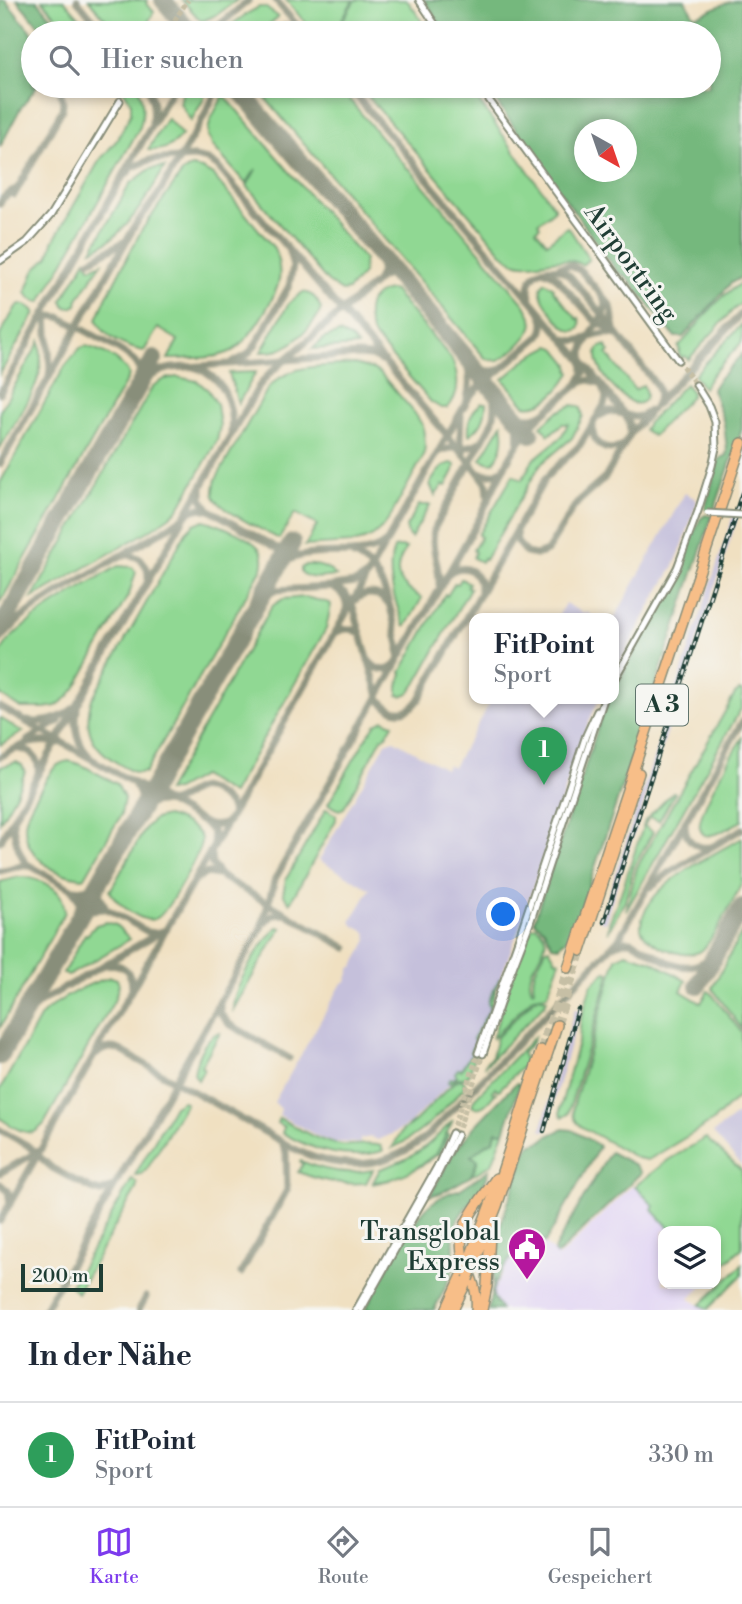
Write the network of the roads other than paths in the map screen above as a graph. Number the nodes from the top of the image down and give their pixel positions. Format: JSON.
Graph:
{"nodes":[{"id":1,"x":419,"y":0,"type":"edge"},
{"id":2,"x":433,"y":21,"type":"edge"},
{"id":3,"x":488,"y":98,"type":"edge"},
{"id":4,"x":120,"y":101,"type":"tunnel mouth"},
{"id":5,"x":0,"y":261,"type":"edge"},
{"id":6,"x":678,"y":360,"type":"tunnel mouth"},
{"id":7,"x":696,"y":385,"type":"tunnel mouth"},
{"id":8,"x":742,"y":443,"type":"edge"},
{"id":9,"x":742,"y":458,"type":"edge"},
{"id":10,"x":698,"y":511,"type":"junction"},
{"id":11,"x":742,"y":515,"type":"edge"},
{"id":12,"x":619,"y":671,"type":"edge"},
{"id":13,"x":601,"y":704,"type":"edge"},
{"id":14,"x":581,"y":951,"type":"tunnel mouth"},
{"id":15,"x":568,"y":968,"type":"tunnel mouth"},
{"id":16,"x":557,"y":1025,"type":"tunnel mouth"},
{"id":17,"x":541,"y":1050,"type":"tunnel mouth"},
{"id":18,"x":481,"y":1054,"type":"tunnel mouth"},
{"id":19,"x":454,"y":1134,"type":"tunnel mouth"},
{"id":20,"x":505,"y":1161,"type":"junction"},
{"id":21,"x":497,"y":1206,"type":"junction"},
{"id":22,"x":468,"y":1270,"type":"junction"},
{"id":23,"x":358,"y":1310,"type":"edge"},
{"id":24,"x":446,"y":1310,"type":"edge"},
{"id":25,"x":453,"y":1310,"type":"edge"},
{"id":26,"x":476,"y":1310,"type":"edge"},
{"id":27,"x":482,"y":1310,"type":"edge"}],
"edges":[{"from":1,"to":2,"type":"street"},
{"from":3,"to":6,"type":"street","name":"Airportring"},
{"from":4,"to":5,"type":"street"},
{"from":7,"to":10,"type":"street"},
{"from":8,"to":15,"type":"highway","number":"A 3"},
{"from":9,"to":14,"type":"highway","number":"A 3"},
{"from":10,"to":11,"type":"street","bridge":true},
{"from":10,"to":12,"type":"street"},
{"from":13,"to":18,"type":"street"},
{"from":16,"to":21,"type":"highway"},
{"from":17,"to":20,"type":"highway"},
{"from":19,"to":23,"type":"street"},
{"from":20,"to":22,"type":"highway"},
{"from":20,"to":26,"type":"highway"},
{"from":21,"to":22,"type":"highway"},
{"from":21,"to":27,"type":"highway"},
{"from":22,"to":24,"type":"highway"},
{"from":22,"to":25,"type":"highway"}]}
